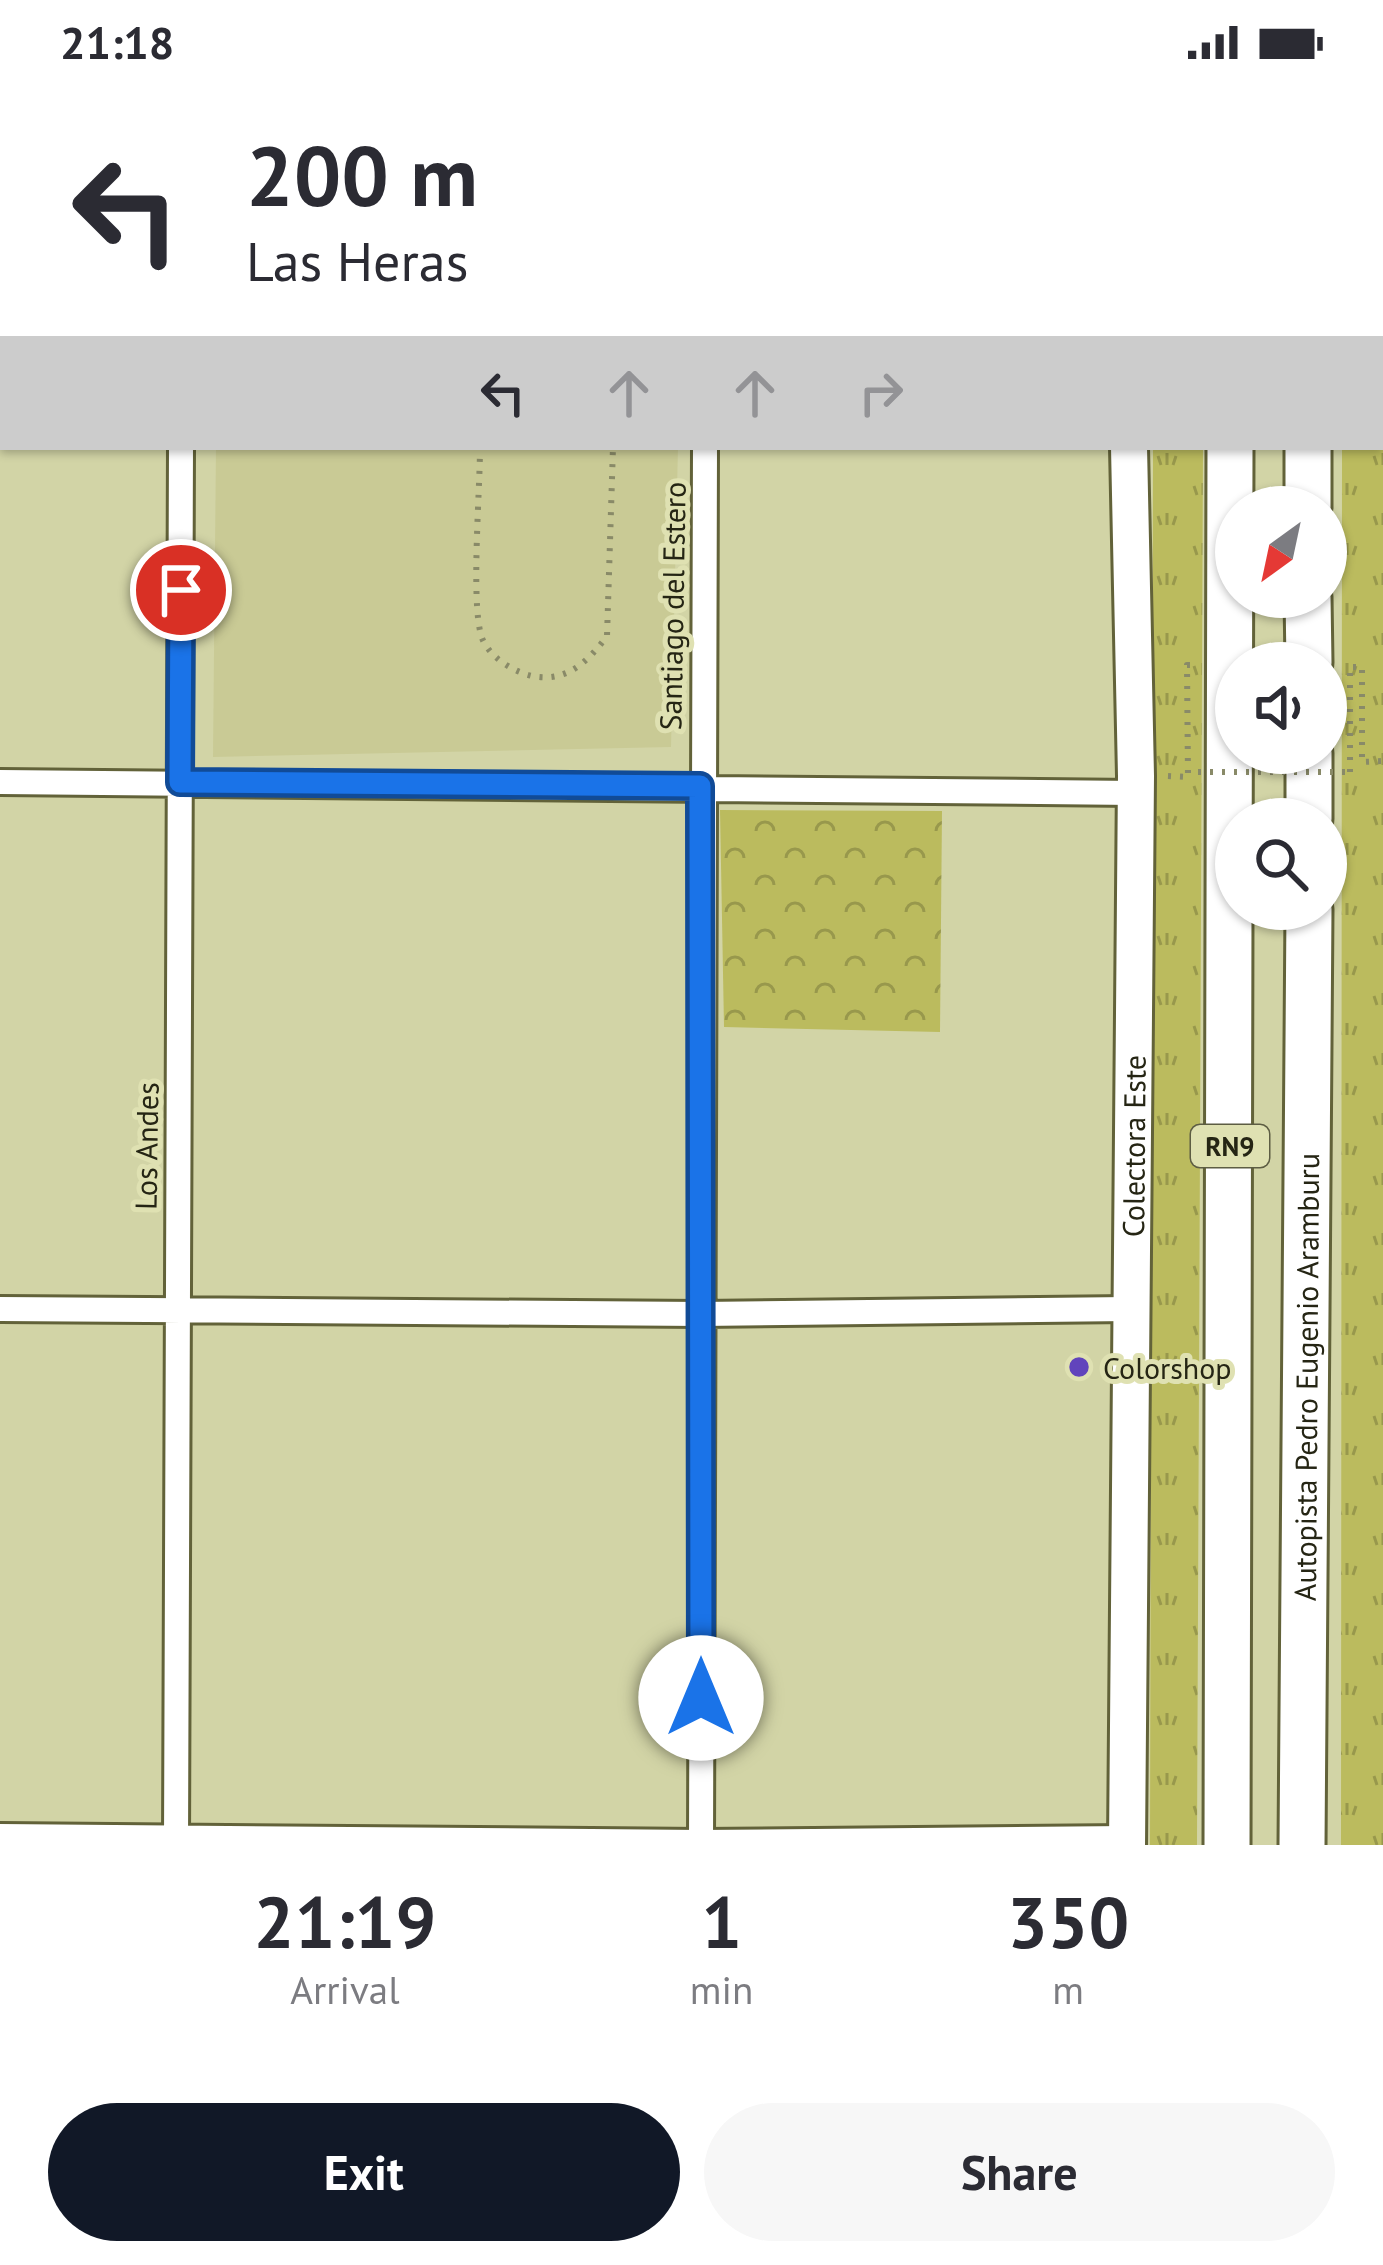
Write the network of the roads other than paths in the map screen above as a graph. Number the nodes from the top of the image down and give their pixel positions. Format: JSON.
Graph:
{"nodes":[{"id":1,"x":181,"y":450,"type":"edge"},
{"id":2,"x":705,"y":450,"type":"edge"},
{"id":3,"x":1129,"y":450,"type":"edge"},
{"id":4,"x":1230,"y":450,"type":"edge"},
{"id":5,"x":1308,"y":450,"type":"edge"},
{"id":6,"x":1308,"y":486,"type":"edge"},
{"id":7,"x":0,"y":782,"type":"edge"},
{"id":8,"x":180,"y":782,"type":"junction"},
{"id":9,"x":1136,"y":785,"type":"junction"},
{"id":10,"x":700,"y":786,"type":"junction"},
{"id":11,"x":1309,"y":930,"type":"edge"},
{"id":12,"x":175,"y":1308,"type":"junction"},
{"id":13,"x":0,"y":1309,"type":"edge"},
{"id":14,"x":1129,"y":1309,"type":"junction"},
{"id":15,"x":701,"y":1314,"type":"junction"},
{"id":16,"x":0,"y":1836,"type":"edge"},
{"id":17,"x":176,"y":1841,"type":"edge"},
{"id":18,"x":1127,"y":1842,"type":"edge"},
{"id":19,"x":701,"y":1843,"type":"edge"},
{"id":20,"x":1227,"y":1845,"type":"edge"},
{"id":21,"x":1302,"y":1845,"type":"edge"}],
"edges":[{"from":1,"to":8,"type":"street","name":"Los Andes"},
{"from":2,"to":10,"type":"street","name":"Santiago del Estero"},
{"from":3,"to":9,"type":"street","name":"Colectora Este"},
{"from":4,"to":20,"type":"highway","number":"RN9"},
{"from":5,"to":6,"type":"highway"},
{"from":7,"to":8,"type":"street"},
{"from":8,"to":10,"type":"street"},
{"from":8,"to":12,"type":"street","name":"Los Andes"},
{"from":9,"to":10,"type":"street"},
{"from":9,"to":14,"type":"street","name":"Colectora Este"},
{"from":10,"to":15,"type":"street","name":"Santiago del Estero"},
{"from":11,"to":21,"type":"highway","name":"Autopista Pedro Eugenio Aramburu","number":"RN9"},
{"from":12,"to":13,"type":"street"},
{"from":12,"to":15,"type":"street"},
{"from":12,"to":17,"type":"street","name":"Los Andes"},
{"from":14,"to":15,"type":"street"},
{"from":14,"to":18,"type":"street","name":"Colectora Este"},
{"from":15,"to":19,"type":"street","name":"Santiago del Estero"},
{"from":16,"to":17,"type":"street"},
{"from":17,"to":19,"type":"street"},
{"from":18,"to":19,"type":"street"}]}
